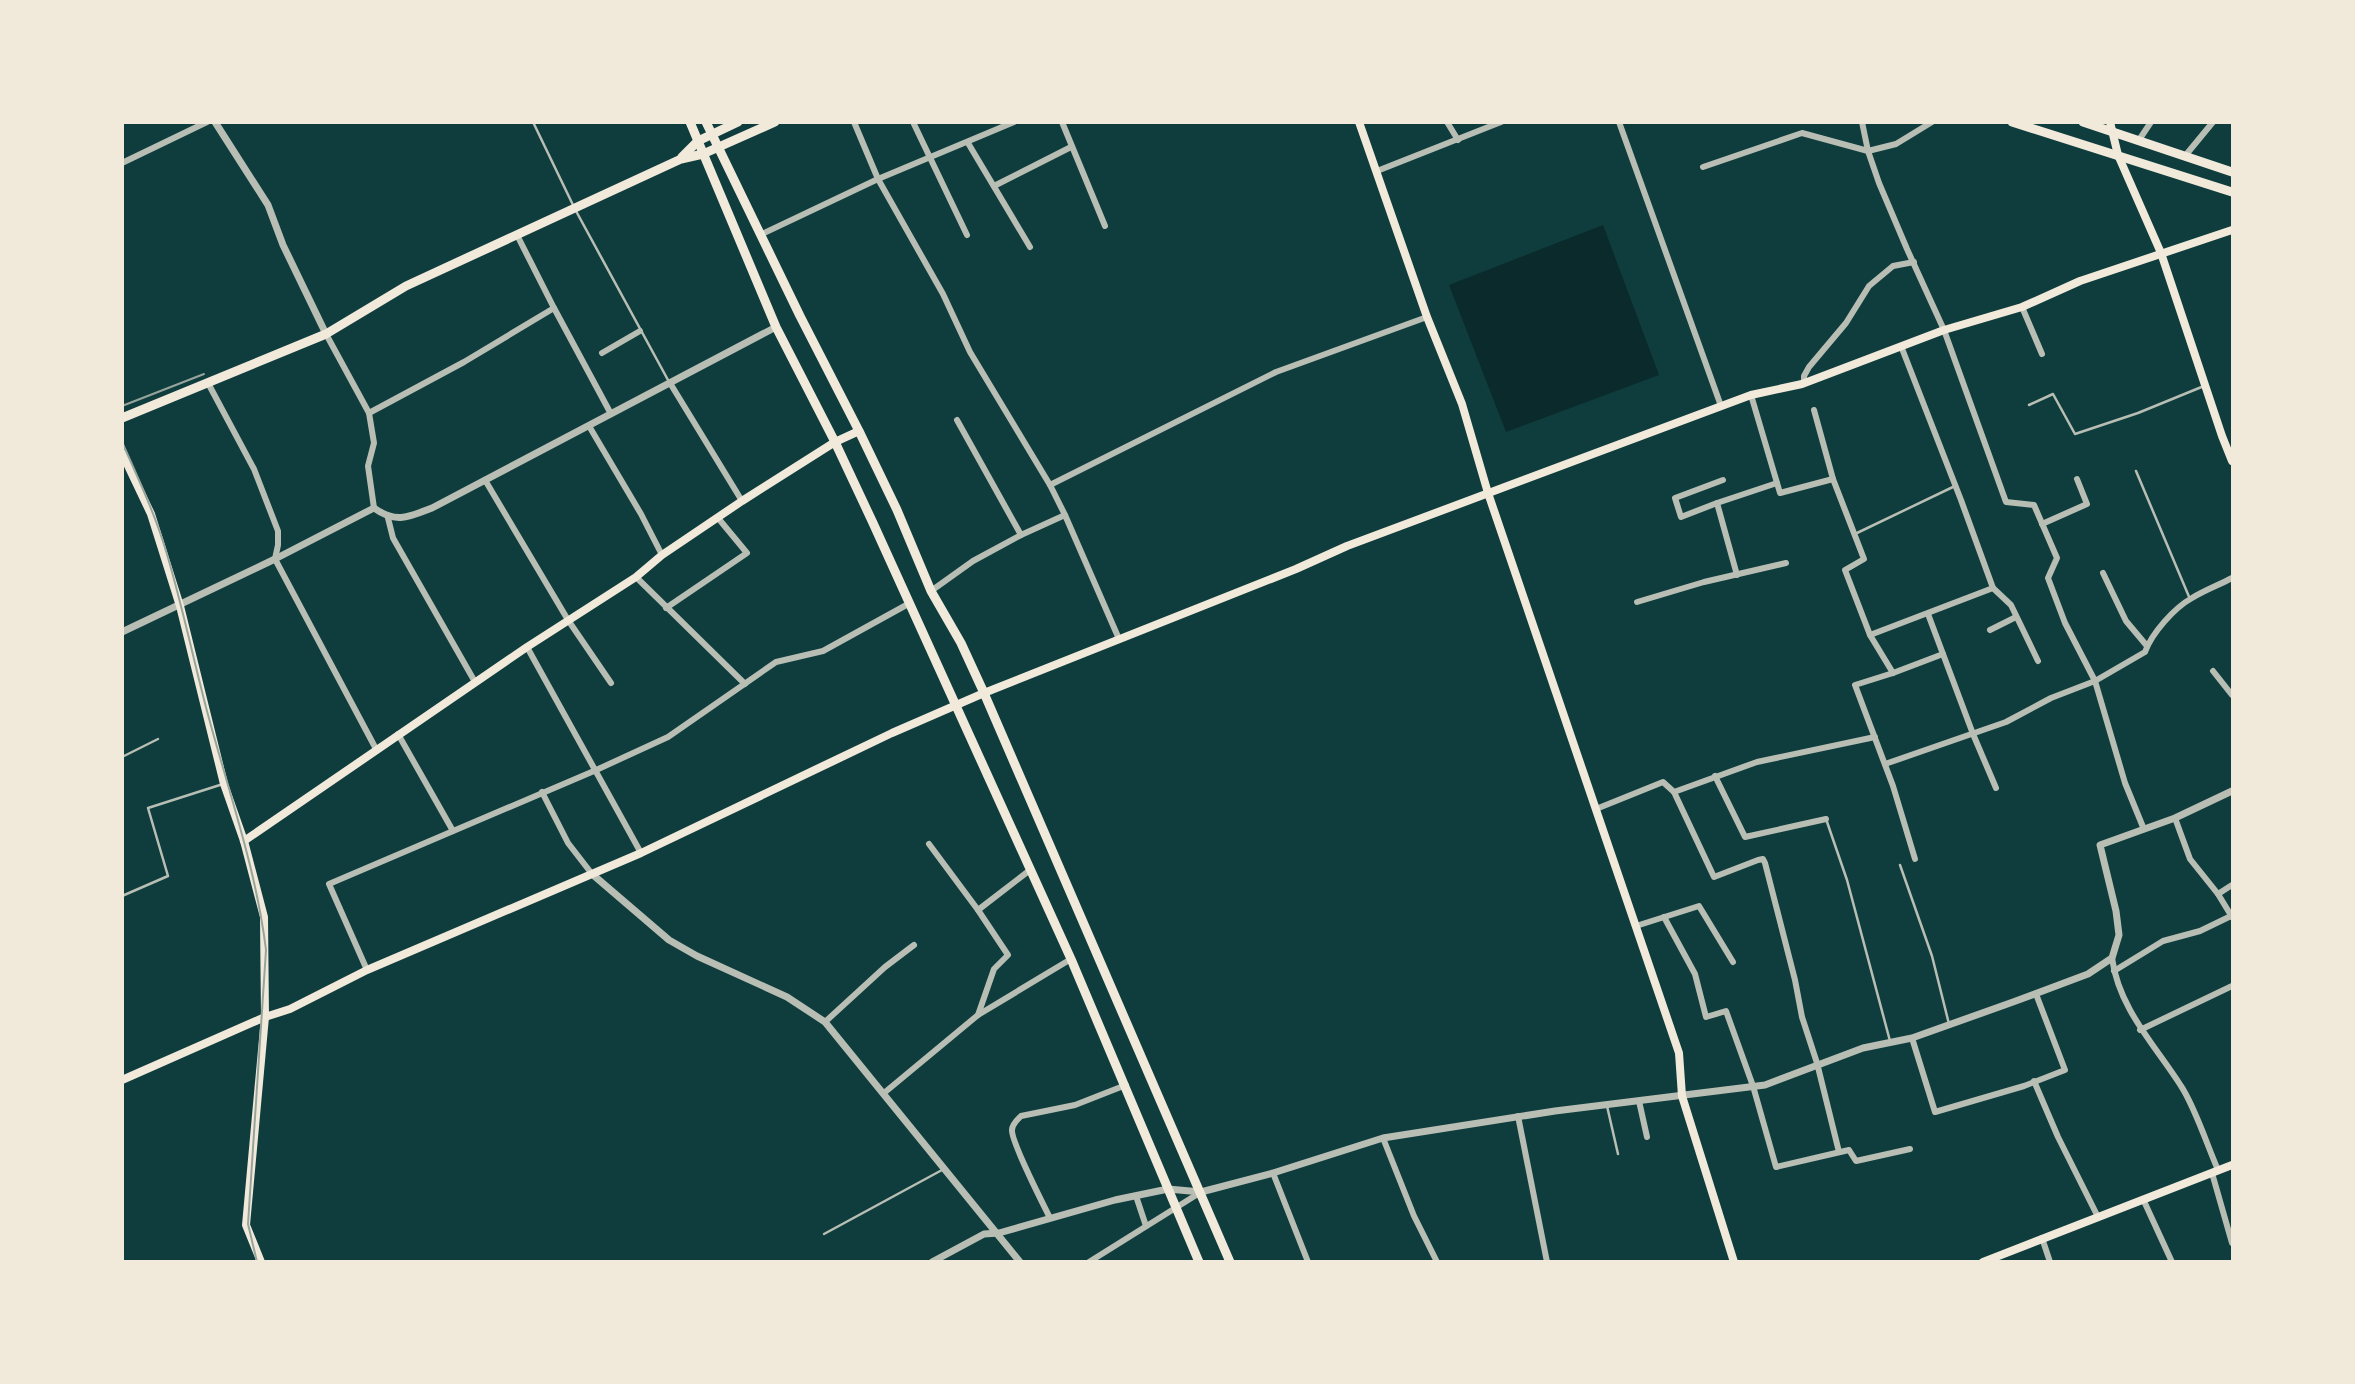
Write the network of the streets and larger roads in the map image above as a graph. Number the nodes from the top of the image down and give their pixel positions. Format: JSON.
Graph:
{"nodes":[{"id":1,"x":207,"y":122,"type":"edge"},
{"id":2,"x":215,"y":122,"type":"edge"},
{"id":3,"x":706,"y":122,"type":"edge"},
{"id":4,"x":738,"y":122,"type":"edge"},
{"id":5,"x":775,"y":122,"type":"edge"},
{"id":6,"x":853,"y":122,"type":"edge"},
{"id":7,"x":913,"y":122,"type":"edge"},
{"id":8,"x":1014,"y":122,"type":"edge"},
{"id":9,"x":1062,"y":122,"type":"edge"},
{"id":10,"x":1359,"y":122,"type":"edge"},
{"id":11,"x":1447,"y":122,"type":"edge"},
{"id":12,"x":1501,"y":122,"type":"edge"},
{"id":13,"x":1619,"y":122,"type":"edge"},
{"id":14,"x":1862,"y":122,"type":"edge"},
{"id":15,"x":1933,"y":122,"type":"edge"},
{"id":16,"x":2012,"y":122,"type":"edge"},
{"id":17,"x":2083,"y":122,"type":"edge"},
{"id":18,"x":2151,"y":122,"type":"edge"},
{"id":19,"x":2213,"y":122,"type":"edge"},
{"id":20,"x":2111,"y":127,"type":"edge"},
{"id":21,"x":694,"y":131,"type":"edge"},
{"id":22,"x":711,"y":134,"type":"junction"},
{"id":23,"x":1458,"y":140,"type":"junction"},
{"id":24,"x":2139,"y":140,"type":"junction"},
{"id":25,"x":968,"y":143,"type":"junction"},
{"id":26,"x":1071,"y":147,"type":"junction"},
{"id":27,"x":718,"y":148,"type":"junction"},
{"id":28,"x":1868,"y":151,"type":"junction"},
{"id":29,"x":704,"y":154,"type":"junction"},
{"id":30,"x":2118,"y":155,"type":"junction"},
{"id":31,"x":2185,"y":156,"type":"junction"},
{"id":32,"x":681,"y":159,"type":"junction"},
{"id":33,"x":929,"y":159,"type":"junction"},
{"id":34,"x":122,"y":163,"type":"edge"},
{"id":35,"x":1703,"y":167,"type":"dead end"},
{"id":36,"x":1377,"y":171,"type":"junction"},
{"id":37,"x":2232,"y":172,"type":"edge"},
{"id":38,"x":878,"y":178,"type":"junction"},
{"id":39,"x":994,"y":186,"type":"junction"},
{"id":40,"x":2232,"y":192,"type":"edge"},
{"id":41,"x":1105,"y":226,"type":"dead end"},
{"id":42,"x":2232,"y":230,"type":"edge"},
{"id":43,"x":517,"y":235,"type":"junction"},
{"id":44,"x":760,"y":235,"type":"junction"},
{"id":45,"x":967,"y":235,"type":"dead end"},
{"id":46,"x":1030,"y":247,"type":"dead end"},
{"id":47,"x":2161,"y":253,"type":"junction"},
{"id":48,"x":1914,"y":262,"type":"junction"},
{"id":49,"x":2022,"y":307,"type":"junction"},
{"id":50,"x":554,"y":308,"type":"junction"},
{"id":51,"x":1427,"y":317,"type":"junction"},
{"id":52,"x":776,"y":327,"type":"junction"},
{"id":53,"x":1944,"y":330,"type":"junction"},
{"id":54,"x":640,"y":331,"type":"road end"},
{"id":55,"x":326,"y":334,"type":"junction"},
{"id":56,"x":1902,"y":346,"type":"junction"},
{"id":57,"x":602,"y":353,"type":"dead end"},
{"id":58,"x":2042,"y":354,"type":"dead end"},
{"id":59,"x":208,"y":383,"type":"junction"},
{"id":60,"x":670,"y":383,"type":"junction"},
{"id":61,"x":1804,"y":383,"type":"junction"},
{"id":62,"x":1751,"y":395,"type":"junction"},
{"id":63,"x":1721,"y":406,"type":"junction"},
{"id":64,"x":1814,"y":410,"type":"dead end"},
{"id":65,"x":369,"y":413,"type":"junction"},
{"id":66,"x":611,"y":414,"type":"junction"},
{"id":67,"x":122,"y":418,"type":"edge"},
{"id":68,"x":957,"y":420,"type":"dead end"},
{"id":69,"x":589,"y":426,"type":"junction"},
{"id":70,"x":859,"y":431,"type":"junction"},
{"id":71,"x":835,"y":442,"type":"junction"},
{"id":72,"x":122,"y":453,"type":"edge"},
{"id":73,"x":2232,"y":456,"type":"edge"},
{"id":74,"x":1833,"y":479,"type":"junction"},
{"id":75,"x":2077,"y":479,"type":"dead end"},
{"id":76,"x":485,"y":480,"type":"junction"},
{"id":77,"x":1723,"y":480,"type":"dead end"},
{"id":78,"x":1777,"y":483,"type":"junction"},
{"id":79,"x":1049,"y":485,"type":"junction"},
{"id":80,"x":1488,"y":493,"type":"junction"},
{"id":81,"x":743,"y":501,"type":"junction"},
{"id":82,"x":1717,"y":503,"type":"junction"},
{"id":83,"x":374,"y":508,"type":"junction"},
{"id":84,"x":1065,"y":514,"type":"junction"},
{"id":85,"x":388,"y":518,"type":"junction"},
{"id":86,"x":718,"y":519,"type":"junction"},
{"id":87,"x":2042,"y":524,"type":"junction"},
{"id":88,"x":1021,"y":535,"type":"junction"},
{"id":89,"x":662,"y":555,"type":"junction"},
{"id":90,"x":275,"y":559,"type":"junction"},
{"id":91,"x":1786,"y":563,"type":"dead end"},
{"id":92,"x":2103,"y":573,"type":"dead end"},
{"id":93,"x":1737,"y":575,"type":"junction"},
{"id":94,"x":636,"y":577,"type":"junction"},
{"id":95,"x":2232,"y":578,"type":"edge"},
{"id":96,"x":1993,"y":588,"type":"junction"},
{"id":97,"x":931,"y":591,"type":"junction"},
{"id":98,"x":1637,"y":602,"type":"dead end"},
{"id":99,"x":910,"y":603,"type":"junction"},
{"id":100,"x":180,"y":606,"type":"junction"},
{"id":101,"x":666,"y":608,"type":"junction"},
{"id":102,"x":1928,"y":614,"type":"junction"},
{"id":103,"x":2016,"y":617,"type":"junction"},
{"id":104,"x":568,"y":620,"type":"junction"},
{"id":105,"x":1990,"y":630,"type":"dead end"},
{"id":106,"x":122,"y":632,"type":"edge"},
{"id":107,"x":1870,"y":635,"type":"junction"},
{"id":108,"x":1119,"y":639,"type":"junction"},
{"id":109,"x":2147,"y":646,"type":"junction"},
{"id":110,"x":527,"y":647,"type":"junction"},
{"id":111,"x":1943,"y":654,"type":"junction"},
{"id":112,"x":2038,"y":660,"type":"dead end"},
{"id":113,"x":2213,"y":671,"type":"dead end"},
{"id":114,"x":1894,"y":673,"type":"junction"},
{"id":115,"x":2095,"y":681,"type":"junction"},
{"id":116,"x":475,"y":682,"type":"junction"},
{"id":117,"x":611,"y":683,"type":"dead end"},
{"id":118,"x":745,"y":684,"type":"junction"},
{"id":119,"x":984,"y":693,"type":"junction"},
{"id":120,"x":2232,"y":695,"type":"edge"},
{"id":121,"x":957,"y":705,"type":"junction"},
{"id":122,"x":398,"y":734,"type":"junction"},
{"id":123,"x":1973,"y":734,"type":"junction"},
{"id":124,"x":1875,"y":737,"type":"junction"},
{"id":125,"x":376,"y":749,"type":"junction"},
{"id":126,"x":1885,"y":764,"type":"junction"},
{"id":127,"x":594,"y":771,"type":"junction"},
{"id":128,"x":1715,"y":776,"type":"junction"},
{"id":129,"x":1996,"y":788,"type":"dead end"},
{"id":130,"x":542,"y":792,"type":"junction"},
{"id":131,"x":1674,"y":792,"type":"junction"},
{"id":132,"x":2232,"y":792,"type":"edge"},
{"id":133,"x":1595,"y":809,"type":"junction"},
{"id":134,"x":2175,"y":818,"type":"junction"},
{"id":135,"x":1826,"y":819,"type":"road end"},
{"id":136,"x":2143,"y":827,"type":"junction"},
{"id":137,"x":453,"y":831,"type":"junction"},
{"id":138,"x":244,"y":841,"type":"junction"},
{"id":139,"x":929,"y":844,"type":"dead end"},
{"id":140,"x":640,"y":853,"type":"junction"},
{"id":141,"x":1915,"y":859,"type":"dead end"},
{"id":142,"x":1030,"y":870,"type":"junction"},
{"id":143,"x":592,"y":874,"type":"junction"},
{"id":144,"x":2232,"y":885,"type":"edge"},
{"id":145,"x":2218,"y":894,"type":"junction"},
{"id":146,"x":978,"y":909,"type":"junction"},
{"id":147,"x":1664,"y":917,"type":"junction"},
{"id":148,"x":2232,"y":918,"type":"edge"},
{"id":149,"x":1636,"y":926,"type":"junction"},
{"id":150,"x":914,"y":945,"type":"dead end"},
{"id":151,"x":2112,"y":958,"type":"junction"},
{"id":152,"x":1071,"y":959,"type":"junction"},
{"id":153,"x":1733,"y":961,"type":"dead end"},
{"id":154,"x":367,"y":970,"type":"junction"},
{"id":155,"x":2113,"y":971,"type":"junction"},
{"id":156,"x":2232,"y":986,"type":"edge"},
{"id":157,"x":2036,"y":994,"type":"junction"},
{"id":158,"x":978,"y":1015,"type":"junction"},
{"id":159,"x":265,"y":1017,"type":"junction"},
{"id":160,"x":825,"y":1022,"type":"junction"},
{"id":161,"x":2140,"y":1030,"type":"junction"},
{"id":162,"x":1912,"y":1038,"type":"junction"},
{"id":163,"x":1817,"y":1063,"type":"junction"},
{"id":164,"x":122,"y":1080,"type":"edge"},
{"id":165,"x":2034,"y":1081,"type":"junction"},
{"id":166,"x":1126,"y":1085,"type":"junction"},
{"id":167,"x":1753,"y":1086,"type":"junction"},
{"id":168,"x":884,"y":1093,"type":"junction"},
{"id":169,"x":1682,"y":1096,"type":"junction"},
{"id":170,"x":1639,"y":1101,"type":"junction"},
{"id":171,"x":1518,"y":1116,"type":"junction"},
{"id":172,"x":1647,"y":1137,"type":"dead end"},
{"id":173,"x":1382,"y":1138,"type":"junction"},
{"id":174,"x":1910,"y":1149,"type":"dead end"},
{"id":175,"x":1839,"y":1152,"type":"junction"},
{"id":176,"x":2232,"y":1165,"type":"edge"},
{"id":177,"x":2215,"y":1172,"type":"junction"},
{"id":178,"x":1273,"y":1173,"type":"junction"},
{"id":179,"x":1168,"y":1189,"type":"junction"},
{"id":180,"x":1201,"y":1192,"type":"junction"},
{"id":181,"x":1136,"y":1196,"type":"junction"},
{"id":182,"x":2143,"y":1199,"type":"junction"},
{"id":183,"x":1176,"y":1208,"type":"junction"},
{"id":184,"x":2098,"y":1217,"type":"junction"},
{"id":185,"x":1050,"y":1218,"type":"junction"},
{"id":186,"x":1146,"y":1226,"type":"junction"},
{"id":187,"x":999,"y":1233,"type":"junction"},
{"id":188,"x":2231,"y":1234,"type":"edge"},
{"id":189,"x":2042,"y":1238,"type":"junction"},
{"id":190,"x":2232,"y":1243,"type":"edge"},
{"id":191,"x":261,"y":1262,"type":"edge"},
{"id":192,"x":932,"y":1262,"type":"edge"},
{"id":193,"x":1020,"y":1262,"type":"edge"},
{"id":194,"x":1089,"y":1262,"type":"edge"},
{"id":195,"x":1199,"y":1262,"type":"edge"},
{"id":196,"x":1230,"y":1262,"type":"edge"},
{"id":197,"x":1308,"y":1262,"type":"edge"},
{"id":198,"x":1437,"y":1262,"type":"edge"},
{"id":199,"x":1547,"y":1262,"type":"edge"},
{"id":200,"x":1734,"y":1262,"type":"edge"},
{"id":201,"x":1983,"y":1262,"type":"edge"},
{"id":202,"x":2050,"y":1262,"type":"edge"},
{"id":203,"x":2172,"y":1262,"type":"edge"}],
"edges":[{"from":1,"to":34,"type":"street"},
{"from":2,"to":55,"type":"street"},
{"from":3,"to":22,"type":"main road"},
{"from":4,"to":22,"type":"main road"},
{"from":5,"to":27,"type":"main road"},
{"from":6,"to":38,"type":"street"},
{"from":7,"to":33,"type":"street"},
{"from":8,"to":25,"type":"street"},
{"from":9,"to":26,"type":"street"},
{"from":10,"to":36,"type":"main road"},
{"from":11,"to":23,"type":"street"},
{"from":12,"to":23,"type":"street"},
{"from":13,"to":63,"type":"street"},
{"from":14,"to":28,"type":"street"},
{"from":15,"to":28,"type":"street"},
{"from":16,"to":30,"type":"main road"},
{"from":17,"to":20,"type":"main road"},
{"from":18,"to":24,"type":"street"},
{"from":19,"to":31,"type":"street"},
{"from":20,"to":24,"type":"main road"},
{"from":20,"to":30,"type":"main road"},
{"from":21,"to":22,"type":"main road"},
{"from":21,"to":29,"type":"main road"},
{"from":21,"to":32,"type":"main road"},
{"from":22,"to":27,"type":"main road"},
{"from":23,"to":36,"type":"street"},
{"from":24,"to":31,"type":"main road"},
{"from":25,"to":33,"type":"street"},
{"from":25,"to":39,"type":"street"},
{"from":26,"to":39,"type":"street"},
{"from":26,"to":41,"type":"street"},
{"from":27,"to":29,"type":"main road"},
{"from":27,"to":44,"type":"main road"},
{"from":28,"to":35,"type":"street"},
{"from":28,"to":48,"type":"street"},
{"from":29,"to":32,"type":"main road"},
{"from":29,"to":52,"type":"main road"},
{"from":30,"to":40,"type":"main road"},
{"from":30,"to":47,"type":"main road"},
{"from":31,"to":37,"type":"main road"},
{"from":32,"to":43,"type":"main road"},
{"from":33,"to":38,"type":"street"},
{"from":33,"to":45,"type":"street"},
{"from":36,"to":51,"type":"main road"},
{"from":38,"to":44,"type":"street"},
{"from":38,"to":79,"type":"street"},
{"from":39,"to":46,"type":"street"},
{"from":42,"to":47,"type":"main road"},
{"from":43,"to":50,"type":"street"},
{"from":43,"to":55,"type":"main road"},
{"from":44,"to":70,"type":"main road"},
{"from":47,"to":49,"type":"main road"},
{"from":47,"to":73,"type":"main road"},
{"from":48,"to":53,"type":"street"},
{"from":48,"to":61,"type":"street"},
{"from":49,"to":53,"type":"main road"},
{"from":49,"to":58,"type":"street"},
{"from":50,"to":65,"type":"street"},
{"from":50,"to":66,"type":"street"},
{"from":51,"to":79,"type":"street"},
{"from":51,"to":80,"type":"main road"},
{"from":52,"to":60,"type":"street"},
{"from":52,"to":71,"type":"main road"},
{"from":53,"to":56,"type":"main road"},
{"from":53,"to":87,"type":"street"},
{"from":54,"to":57,"type":"street"},
{"from":55,"to":59,"type":"main road"},
{"from":55,"to":65,"type":"street"},
{"from":56,"to":61,"type":"main road"},
{"from":56,"to":96,"type":"street"},
{"from":59,"to":67,"type":"main road"},
{"from":59,"to":90,"type":"street"},
{"from":60,"to":66,"type":"street"},
{"from":60,"to":81,"type":"street"},
{"from":61,"to":62,"type":"main road"},
{"from":62,"to":63,"type":"main road"},
{"from":62,"to":78,"type":"street"},
{"from":63,"to":80,"type":"main road"},
{"from":64,"to":74,"type":"street"},
{"from":65,"to":83,"type":"street"},
{"from":66,"to":69,"type":"street"},
{"from":68,"to":88,"type":"street"},
{"from":69,"to":76,"type":"street"},
{"from":69,"to":89,"type":"street"},
{"from":70,"to":71,"type":"main road"},
{"from":70,"to":97,"type":"main road"},
{"from":71,"to":81,"type":"main road"},
{"from":71,"to":99,"type":"main road"},
{"from":72,"to":100,"type":"main road"},
{"from":74,"to":78,"type":"street"},
{"from":74,"to":107,"type":"street"},
{"from":75,"to":87,"type":"street"},
{"from":76,"to":85,"type":"street"},
{"from":76,"to":104,"type":"street"},
{"from":77,"to":82,"type":"street"},
{"from":78,"to":82,"type":"street"},
{"from":79,"to":84,"type":"street"},
{"from":80,"to":108,"type":"main road"},
{"from":80,"to":133,"type":"main road"},
{"from":81,"to":86,"type":"main road"},
{"from":82,"to":93,"type":"street"},
{"from":83,"to":85,"type":"street"},
{"from":83,"to":90,"type":"street"},
{"from":84,"to":88,"type":"street"},
{"from":84,"to":108,"type":"street"},
{"from":85,"to":116,"type":"street"},
{"from":86,"to":89,"type":"main road"},
{"from":86,"to":101,"type":"street"},
{"from":87,"to":115,"type":"street"},
{"from":88,"to":97,"type":"street"},
{"from":89,"to":94,"type":"main road"},
{"from":90,"to":100,"type":"street"},
{"from":90,"to":125,"type":"street"},
{"from":91,"to":93,"type":"street"},
{"from":92,"to":109,"type":"street"},
{"from":93,"to":98,"type":"street"},
{"from":94,"to":101,"type":"street"},
{"from":94,"to":104,"type":"main road"},
{"from":95,"to":109,"type":"street"},
{"from":96,"to":102,"type":"street"},
{"from":96,"to":103,"type":"street"},
{"from":97,"to":119,"type":"main road"},
{"from":99,"to":118,"type":"street"},
{"from":99,"to":121,"type":"main road"},
{"from":100,"to":106,"type":"street"},
{"from":100,"to":138,"type":"main road"},
{"from":101,"to":118,"type":"street"},
{"from":102,"to":107,"type":"street"},
{"from":102,"to":111,"type":"street"},
{"from":103,"to":105,"type":"street"},
{"from":103,"to":112,"type":"street"},
{"from":104,"to":110,"type":"main road"},
{"from":104,"to":117,"type":"street"},
{"from":107,"to":114,"type":"street"},
{"from":108,"to":119,"type":"main road"},
{"from":109,"to":115,"type":"street"},
{"from":110,"to":116,"type":"main road"},
{"from":110,"to":127,"type":"street"},
{"from":111,"to":114,"type":"street"},
{"from":111,"to":123,"type":"street"},
{"from":113,"to":120,"type":"street"},
{"from":114,"to":124,"type":"street"},
{"from":115,"to":123,"type":"street"},
{"from":115,"to":136,"type":"street"},
{"from":116,"to":122,"type":"main road"},
{"from":118,"to":127,"type":"street"},
{"from":119,"to":121,"type":"main road"},
{"from":119,"to":180,"type":"main road"},
{"from":121,"to":140,"type":"main road"},
{"from":121,"to":142,"type":"main road"},
{"from":122,"to":125,"type":"main road"},
{"from":122,"to":137,"type":"street"},
{"from":123,"to":126,"type":"street"},
{"from":123,"to":129,"type":"street"},
{"from":124,"to":126,"type":"street"},
{"from":124,"to":128,"type":"street"},
{"from":125,"to":138,"type":"main road"},
{"from":126,"to":141,"type":"street"},
{"from":127,"to":130,"type":"street"},
{"from":127,"to":140,"type":"street"},
{"from":128,"to":131,"type":"street"},
{"from":128,"to":135,"type":"street"},
{"from":130,"to":137,"type":"street"},
{"from":130,"to":143,"type":"street"},
{"from":131,"to":133,"type":"street"},
{"from":131,"to":163,"type":"street"},
{"from":132,"to":134,"type":"street"},
{"from":133,"to":149,"type":"main road"},
{"from":134,"to":136,"type":"street"},
{"from":134,"to":145,"type":"street"},
{"from":136,"to":151,"type":"street"},
{"from":137,"to":154,"type":"street"},
{"from":138,"to":159,"type":"main road"},
{"from":139,"to":146,"type":"street"},
{"from":140,"to":143,"type":"main road"},
{"from":142,"to":146,"type":"street"},
{"from":142,"to":152,"type":"main road"},
{"from":143,"to":154,"type":"main road"},
{"from":143,"to":160,"type":"street"},
{"from":144,"to":145,"type":"street"},
{"from":145,"to":148,"type":"street"},
{"from":146,"to":158,"type":"street"},
{"from":147,"to":149,"type":"street"},
{"from":147,"to":153,"type":"street"},
{"from":147,"to":167,"type":"street"},
{"from":148,"to":155,"type":"street"},
{"from":149,"to":169,"type":"main road"},
{"from":150,"to":160,"type":"street"},
{"from":151,"to":155,"type":"street"},
{"from":151,"to":157,"type":"street"},
{"from":152,"to":158,"type":"street"},
{"from":152,"to":166,"type":"main road"},
{"from":154,"to":159,"type":"main road"},
{"from":155,"to":161,"type":"street"},
{"from":156,"to":161,"type":"street"},
{"from":157,"to":162,"type":"street"},
{"from":157,"to":165,"type":"street"},
{"from":158,"to":168,"type":"street"},
{"from":159,"to":164,"type":"main road"},
{"from":159,"to":191,"type":"main road"},
{"from":160,"to":168,"type":"street"},
{"from":161,"to":177,"type":"street"},
{"from":162,"to":163,"type":"street"},
{"from":162,"to":165,"type":"street"},
{"from":163,"to":167,"type":"street"},
{"from":163,"to":175,"type":"street"},
{"from":165,"to":184,"type":"street"},
{"from":166,"to":179,"type":"main road"},
{"from":166,"to":185,"type":"street"},
{"from":167,"to":169,"type":"street"},
{"from":167,"to":175,"type":"street"},
{"from":168,"to":187,"type":"street"},
{"from":169,"to":170,"type":"street"},
{"from":169,"to":200,"type":"main road"},
{"from":170,"to":171,"type":"street"},
{"from":170,"to":172,"type":"street"},
{"from":171,"to":173,"type":"street"},
{"from":171,"to":199,"type":"street"},
{"from":173,"to":178,"type":"street"},
{"from":173,"to":198,"type":"street"},
{"from":174,"to":175,"type":"street"},
{"from":176,"to":177,"type":"main road"},
{"from":177,"to":182,"type":"main road"},
{"from":177,"to":188,"type":"street"},
{"from":178,"to":180,"type":"street"},
{"from":178,"to":197,"type":"street"},
{"from":179,"to":180,"type":"street"},
{"from":179,"to":181,"type":"street"},
{"from":179,"to":183,"type":"main road"},
{"from":180,"to":183,"type":"street"},
{"from":180,"to":196,"type":"main road"},
{"from":181,"to":185,"type":"street"},
{"from":181,"to":186,"type":"street"},
{"from":182,"to":184,"type":"main road"},
{"from":182,"to":203,"type":"street"},
{"from":183,"to":186,"type":"street"},
{"from":183,"to":195,"type":"main road"},
{"from":184,"to":189,"type":"main road"},
{"from":185,"to":187,"type":"street"},
{"from":186,"to":194,"type":"street"},
{"from":187,"to":192,"type":"street"},
{"from":187,"to":193,"type":"street"},
{"from":188,"to":190,"type":"street"},
{"from":189,"to":201,"type":"main road"},
{"from":189,"to":202,"type":"street"}]}
